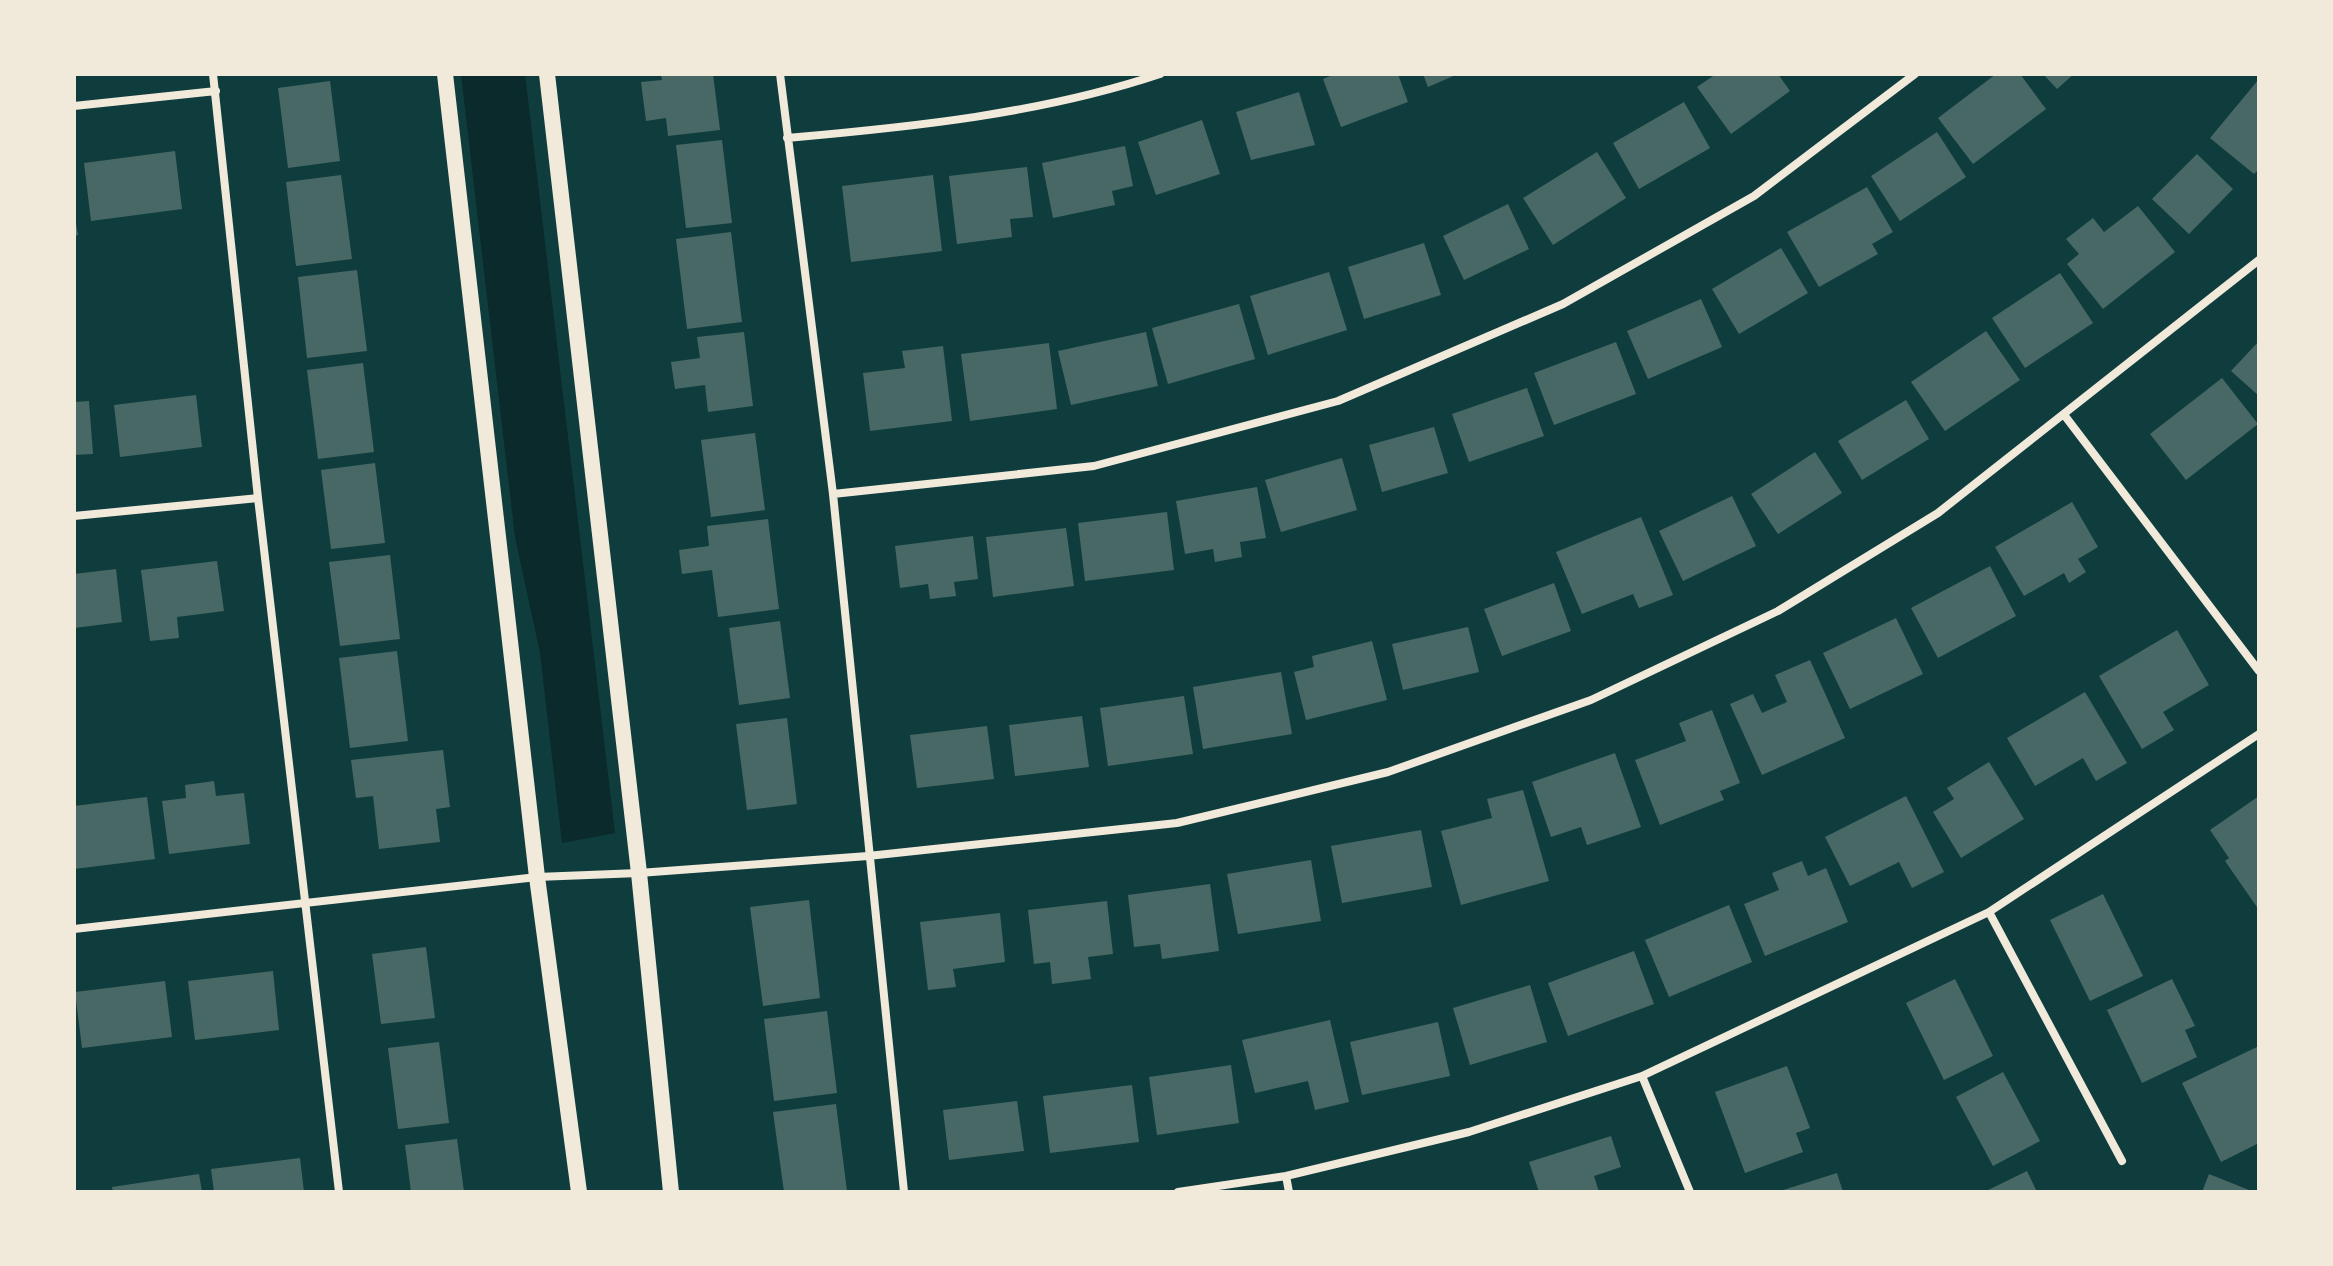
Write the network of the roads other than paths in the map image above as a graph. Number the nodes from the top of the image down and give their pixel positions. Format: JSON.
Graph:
{"nodes":[{"id":1,"x":213,"y":74,"type":"edge"},
{"id":2,"x":445,"y":74,"type":"edge"},
{"id":3,"x":547,"y":74,"type":"edge"},
{"id":4,"x":780,"y":74,"type":"edge"},
{"id":5,"x":1160,"y":74,"type":"edge"},
{"id":6,"x":1915,"y":74,"type":"edge"},
{"id":7,"x":216,"y":91,"type":"junction"},
{"id":8,"x":74,"y":106,"type":"edge"},
{"id":9,"x":787,"y":138,"type":"junction"},
{"id":10,"x":2259,"y":260,"type":"edge"},
{"id":11,"x":2065,"y":416,"type":"junction"},
{"id":12,"x":833,"y":494,"type":"junction"},
{"id":13,"x":258,"y":498,"type":"junction"},
{"id":14,"x":74,"y":516,"type":"edge"},
{"id":15,"x":2259,"y":671,"type":"edge"},
{"id":16,"x":2259,"y":734,"type":"edge"},
{"id":17,"x":868,"y":856,"type":"junction"},
{"id":18,"x":639,"y":873,"type":"junction"},
{"id":19,"x":537,"y":877,"type":"junction"},
{"id":20,"x":308,"y":904,"type":"junction"},
{"id":21,"x":1989,"y":912,"type":"junction"},
{"id":22,"x":74,"y":929,"type":"edge"},
{"id":23,"x":1642,"y":1076,"type":"junction"},
{"id":24,"x":2122,"y":1161,"type":"dead end"},
{"id":25,"x":1286,"y":1176,"type":"junction"},
{"id":26,"x":339,"y":1192,"type":"edge"},
{"id":27,"x":579,"y":1192,"type":"edge"},
{"id":28,"x":671,"y":1192,"type":"edge"},
{"id":29,"x":904,"y":1192,"type":"edge"},
{"id":30,"x":1178,"y":1192,"type":"edge"},
{"id":31,"x":1289,"y":1192,"type":"edge"},
{"id":32,"x":1690,"y":1192,"type":"edge"}],
"edges":[{"from":1,"to":7,"type":"street"},
{"from":2,"to":19,"type":"main road"},
{"from":3,"to":18,"type":"main road"},
{"from":4,"to":9,"type":"street"},
{"from":5,"to":9,"type":"street"},
{"from":6,"to":12,"type":"street"},
{"from":7,"to":8,"type":"street"},
{"from":7,"to":13,"type":"street"},
{"from":9,"to":12,"type":"street"},
{"from":10,"to":11,"type":"street"},
{"from":11,"to":15,"type":"street"},
{"from":11,"to":17,"type":"street"},
{"from":12,"to":17,"type":"street"},
{"from":13,"to":14,"type":"street"},
{"from":13,"to":20,"type":"street"},
{"from":16,"to":21,"type":"street"},
{"from":17,"to":18,"type":"street"},
{"from":17,"to":29,"type":"street"},
{"from":18,"to":19,"type":"street"},
{"from":18,"to":28,"type":"main road"},
{"from":19,"to":20,"type":"street"},
{"from":19,"to":27,"type":"main road"},
{"from":20,"to":22,"type":"street"},
{"from":20,"to":26,"type":"street"},
{"from":21,"to":23,"type":"street"},
{"from":21,"to":24,"type":"street"},
{"from":23,"to":25,"type":"street"},
{"from":23,"to":32,"type":"street"},
{"from":25,"to":30,"type":"street"},
{"from":25,"to":31,"type":"street"}]}
